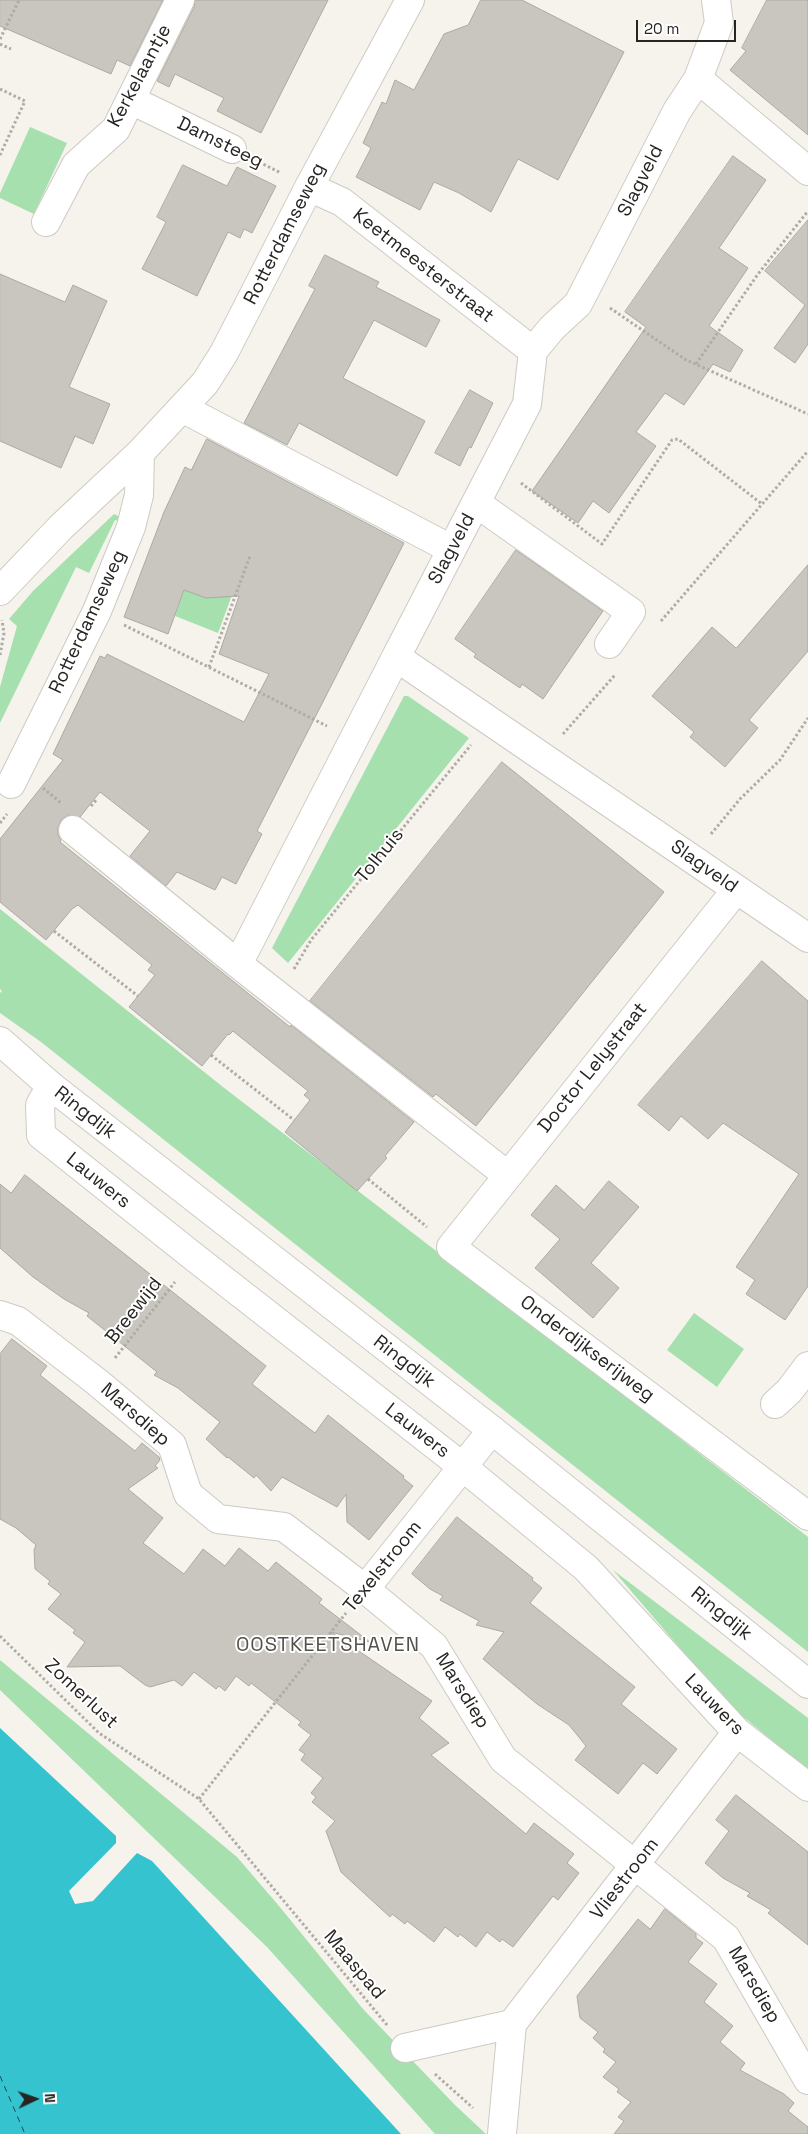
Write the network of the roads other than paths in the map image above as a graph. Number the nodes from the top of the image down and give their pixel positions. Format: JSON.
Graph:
{"nodes":[{"id":1,"x":180,"y":0,"type":"edge"},
{"id":2,"x":410,"y":0,"type":"edge"},
{"id":3,"x":716,"y":0,"type":"edge"},
{"id":4,"x":698,"y":79,"type":"junction"},
{"id":5,"x":131,"y":100,"type":"junction"},
{"id":6,"x":232,"y":148,"type":"road end"},
{"id":7,"x":808,"y":171,"type":"edge"},
{"id":8,"x":309,"y":187,"type":"junction"},
{"id":9,"x":46,"y":222,"type":"dead end"},
{"id":10,"x":532,"y":352,"type":"junction"},
{"id":11,"x":182,"y":408,"type":"junction"},
{"id":12,"x":140,"y":453,"type":"junction"},
{"id":13,"x":476,"y":503,"type":"junction"},
{"id":14,"x":451,"y":549,"type":"junction"},
{"id":15,"x":0,"y":591,"type":"edge"},
{"id":16,"x":615,"y":656,"type":"road end"},
{"id":17,"x":396,"y":657,"type":"junction"},
{"id":18,"x":14,"y":778,"type":"road end"},
{"id":19,"x":73,"y":830,"type":"road end"},
{"id":20,"x":736,"y":890,"type":"junction"},
{"id":21,"x":808,"y":938,"type":"edge"},
{"id":22,"x":238,"y":964,"type":"junction"},
{"id":23,"x":0,"y":1041,"type":"edge"},
{"id":24,"x":51,"y":1086,"type":"junction"},
{"id":25,"x":507,"y":1175,"type":"junction"},
{"id":26,"x":451,"y":1246,"type":"joint"},
{"id":27,"x":0,"y":1315,"type":"edge"},
{"id":28,"x":808,"y":1366,"type":"edge"},
{"id":29,"x":775,"y":1404,"type":"dead end"},
{"id":30,"x":492,"y":1430,"type":"junction"},
{"id":31,"x":463,"y":1467,"type":"junction"},
{"id":32,"x":808,"y":1516,"type":"edge"},
{"id":33,"x":365,"y":1589,"type":"junction"},
{"id":34,"x":808,"y":1684,"type":"edge"},
{"id":35,"x":737,"y":1732,"type":"junction"},
{"id":36,"x":808,"y":1787,"type":"edge"},
{"id":37,"x":637,"y":1864,"type":"junction"},
{"id":38,"x":512,"y":2024,"type":"junction"},
{"id":39,"x":406,"y":2048,"type":"road end"},
{"id":40,"x":808,"y":2080,"type":"edge"},
{"id":41,"x":502,"y":2134,"type":"edge"}],
"edges":[{"from":1,"to":5,"type":"street","name":"Kerkelaantje"},
{"from":2,"to":8,"type":"street","name":"Rotterdamseweg"},
{"from":3,"to":4,"type":"street","name":"Slagveld"},
{"from":4,"to":7,"type":"street"},
{"from":4,"to":10,"type":"street","name":"Slagveld"},
{"from":5,"to":6,"type":"street","name":"Damsteeg"},
{"from":5,"to":9,"type":"street","name":"Kerkelaantje"},
{"from":8,"to":10,"type":"street","name":"Keetmeesterstraat"},
{"from":8,"to":11,"type":"street","name":"Rotterdamseweg"},
{"from":10,"to":13,"type":"street","name":"Slagveld"},
{"from":11,"to":12,"type":"street","name":"Rotterdamseweg"},
{"from":11,"to":14,"type":"street"},
{"from":12,"to":15,"type":"street","name":"Rotterdamseweg"},
{"from":12,"to":18,"type":"street","name":"Rotterdamseweg"},
{"from":13,"to":14,"type":"street","name":"Slagveld"},
{"from":13,"to":16,"type":"street"},
{"from":14,"to":17,"type":"street","name":"Slagveld"},
{"from":17,"to":20,"type":"street","name":"Slagveld"},
{"from":17,"to":22,"type":"street"},
{"from":19,"to":22,"type":"street"},
{"from":20,"to":21,"type":"street","name":"Slagveld"},
{"from":20,"to":25,"type":"street","name":"Doctor Lelystraat"},
{"from":22,"to":25,"type":"street"},
{"from":23,"to":24,"type":"street","name":"Ringdijk"},
{"from":24,"to":30,"type":"street","name":"Ringdijk"},
{"from":24,"to":31,"type":"street","name":"Lauwers"},
{"from":25,"to":26,"type":"street","name":"Doctor Lelystraat"},
{"from":26,"to":32,"type":"street","name":"Onderdijkserijweg"},
{"from":27,"to":33,"type":"street","name":"Marsdiep"},
{"from":28,"to":29,"type":"street"},
{"from":30,"to":31,"type":"street","name":"Texelstroom"},
{"from":30,"to":34,"type":"street","name":"Ringdijk"},
{"from":31,"to":33,"type":"street","name":"Texelstroom"},
{"from":31,"to":35,"type":"street","name":"Lauwers"},
{"from":33,"to":37,"type":"street","name":"Marsdiep"},
{"from":35,"to":36,"type":"street","name":"Lauwers"},
{"from":35,"to":37,"type":"street","name":"Vliestroom"},
{"from":37,"to":38,"type":"street","name":"Vliestroom"},
{"from":37,"to":40,"type":"street","name":"Marsdiep"},
{"from":38,"to":39,"type":"street"},
{"from":38,"to":41,"type":"street"}]}
